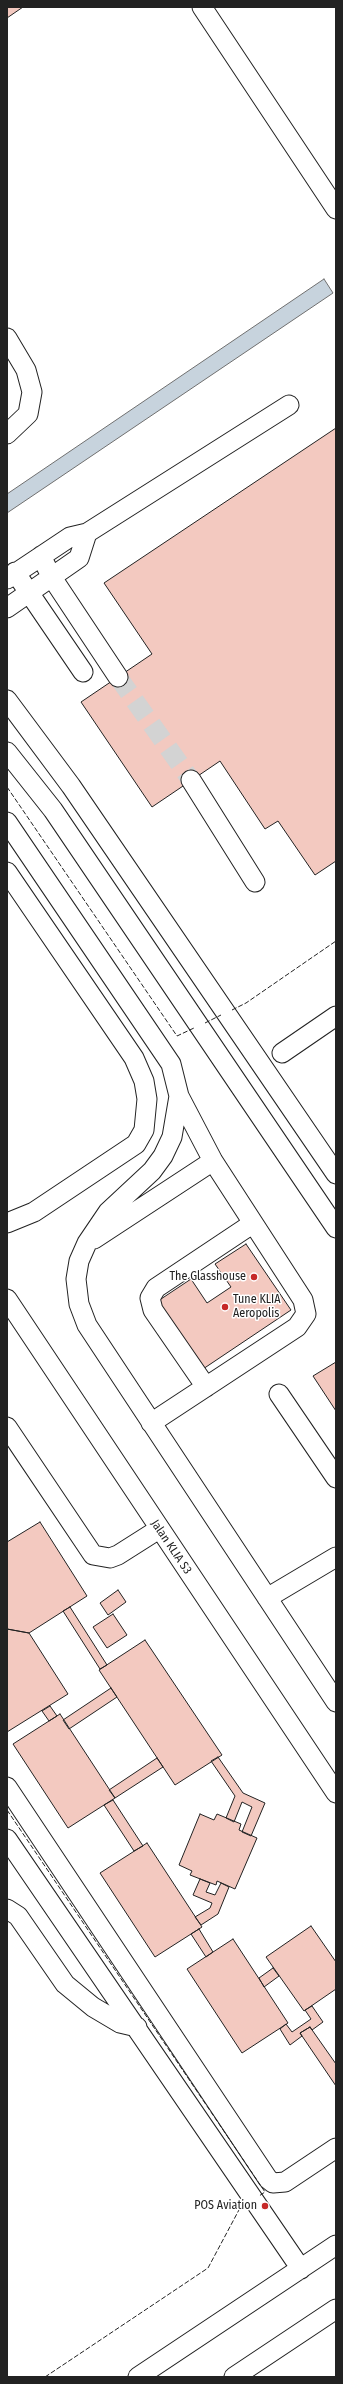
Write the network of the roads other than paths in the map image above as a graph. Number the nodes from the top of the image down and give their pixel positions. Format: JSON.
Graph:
{"nodes":[{"id":1,"x":202,"y":7,"type":"edge"},
{"id":2,"x":336,"y":208,"type":"edge"},
{"id":3,"x":7,"y":338,"type":"edge"},
{"id":4,"x":289,"y":405,"type":"dead end"},
{"id":5,"x":7,"y":434,"type":"edge"},
{"id":6,"x":88,"y":533,"type":"junction"},
{"id":7,"x":41,"y":556,"type":"junction"},
{"id":8,"x":11,"y":575,"type":"edge"},
{"id":9,"x":51,"y":576,"type":"junction"},
{"id":10,"x":27,"y":592,"type":"junction"},
{"id":11,"x":7,"y":608,"type":"edge"},
{"id":12,"x":83,"y":672,"type":"dead end"},
{"id":13,"x":118,"y":677,"type":"tunnel mouth"},
{"id":14,"x":7,"y":700,"type":"edge"},
{"id":15,"x":7,"y":752,"type":"edge"},
{"id":16,"x":191,"y":780,"type":"tunnel mouth"},
{"id":17,"x":7,"y":822,"type":"edge"},
{"id":18,"x":7,"y":872,"type":"edge"},
{"id":19,"x":255,"y":882,"type":"dead end"},
{"id":20,"x":336,"y":1016,"type":"edge"},
{"id":21,"x":282,"y":1053,"type":"dead end"},
{"id":22,"x":179,"y":1096,"type":"junction"},
{"id":23,"x":213,"y":1161,"type":"junction"},
{"id":24,"x":336,"y":1174,"type":"edge"},
{"id":25,"x":7,"y":1223,"type":"edge"},
{"id":26,"x":252,"y":1224,"type":"junction"},
{"id":27,"x":336,"y":1228,"type":"edge"},
{"id":28,"x":87,"y":1243,"type":"junction"},
{"id":29,"x":9,"y":1304,"type":"edge"},
{"id":30,"x":206,"y":1386,"type":"junction"},
{"id":31,"x":279,"y":1394,"type":"dead end"},
{"id":32,"x":150,"y":1423,"type":"junction"},
{"id":33,"x":7,"y":1427,"type":"edge"},
{"id":34,"x":336,"y":1478,"type":"edge"},
{"id":35,"x":159,"y":1529,"type":"junction"},
{"id":36,"x":336,"y":1556,"type":"edge"},
{"id":37,"x":267,"y":1598,"type":"junction"},
{"id":38,"x":336,"y":1702,"type":"edge"},
{"id":39,"x":7,"y":1787,"type":"edge"},
{"id":40,"x":336,"y":1793,"type":"edge"},
{"id":41,"x":7,"y":1839,"type":"edge"},
{"id":42,"x":7,"y":1909,"type":"edge"},
{"id":43,"x":137,"y":2027,"type":"junction"},
{"id":44,"x":336,"y":2148,"type":"edge"},
{"id":45,"x":336,"y":2245,"type":"edge"},
{"id":46,"x":301,"y":2269,"type":"junction"},
{"id":47,"x":336,"y":2309,"type":"edge"},
{"id":48,"x":138,"y":2377,"type":"edge"},
{"id":49,"x":234,"y":2377,"type":"edge"}],
"edges":[{"from":1,"to":2,"type":"street"},
{"from":3,"to":5,"type":"street"},
{"from":4,"to":6,"type":"street"},
{"from":6,"to":7,"type":"street"},
{"from":6,"to":9,"type":"street"},
{"from":7,"to":8,"type":"street"},
{"from":7,"to":9,"type":"street"},
{"from":8,"to":10,"type":"street"},
{"from":9,"to":10,"type":"street"},
{"from":9,"to":13,"type":"street"},
{"from":10,"to":11,"type":"street"},
{"from":10,"to":12,"type":"street"},
{"from":14,"to":24,"type":"street"},
{"from":15,"to":27,"type":"street"},
{"from":16,"to":19,"type":"street"},
{"from":17,"to":22,"type":"street"},
{"from":18,"to":25,"type":"street"},
{"from":20,"to":21,"type":"street"},
{"from":22,"to":23,"type":"street"},
{"from":22,"to":28,"type":"street"},
{"from":23,"to":26,"type":"street"},
{"from":23,"to":28,"type":"street"},
{"from":26,"to":30,"type":"street"},
{"from":26,"to":30,"type":"street"},
{"from":28,"to":32,"type":"street"},
{"from":29,"to":35,"type":"street","name":"Jalan KLIA S3"},
{"from":30,"to":32,"type":"street"},
{"from":31,"to":34,"type":"street"},
{"from":32,"to":37,"type":"street"},
{"from":33,"to":35,"type":"street"},
{"from":35,"to":40,"type":"street","name":"Jalan KLIA S3"},
{"from":36,"to":37,"type":"street"},
{"from":37,"to":38,"type":"street"},
{"from":39,"to":44,"type":"street"},
{"from":41,"to":43,"type":"street"},
{"from":42,"to":43,"type":"street"},
{"from":43,"to":46,"type":"street"},
{"from":45,"to":46,"type":"street"},
{"from":46,"to":48,"type":"street"},
{"from":47,"to":49,"type":"street"}]}
